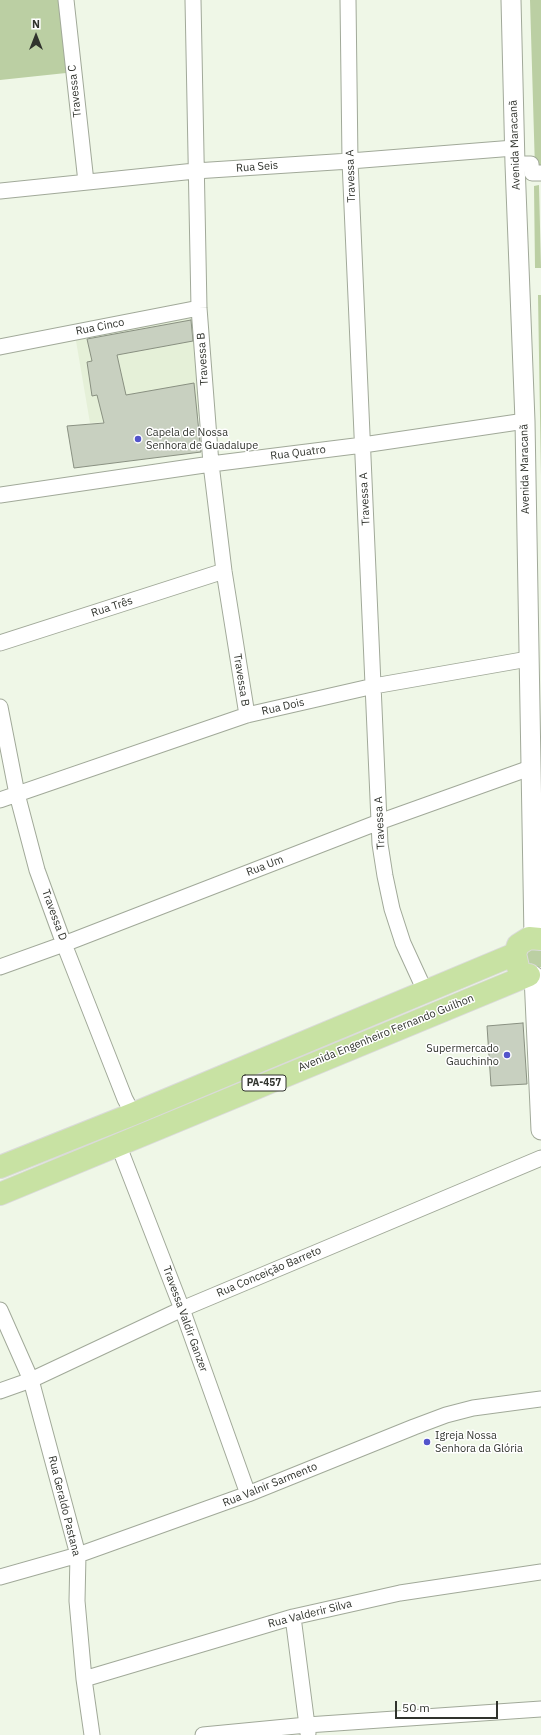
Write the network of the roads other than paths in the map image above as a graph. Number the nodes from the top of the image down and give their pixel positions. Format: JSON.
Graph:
{"nodes":[{"id":1,"x":66,"y":0,"type":"edge"},
{"id":2,"x":193,"y":0,"type":"edge"},
{"id":3,"x":348,"y":0,"type":"edge"},
{"id":4,"x":511,"y":0,"type":"edge"},
{"id":5,"x":515,"y":156,"type":"junction"},
{"id":6,"x":350,"y":161,"type":"junction"},
{"id":7,"x":195,"y":171,"type":"junction"},
{"id":8,"x":541,"y":173,"type":"edge"},
{"id":9,"x":86,"y":182,"type":"junction"},
{"id":10,"x":0,"y":191,"type":"edge"},
{"id":11,"x":199,"y":308,"type":"junction"},
{"id":12,"x":0,"y":347,"type":"edge"},
{"id":13,"x":525,"y":421,"type":"junction"},
{"id":14,"x":363,"y":446,"type":"junction"},
{"id":15,"x":211,"y":464,"type":"junction"},
{"id":16,"x":0,"y":495,"type":"edge"},
{"id":17,"x":224,"y":571,"type":"junction"},
{"id":18,"x":0,"y":643,"type":"edge"},
{"id":19,"x":528,"y":659,"type":"junction"},
{"id":20,"x":374,"y":686,"type":"junction"},
{"id":21,"x":0,"y":707,"type":"edge"},
{"id":22,"x":247,"y":715,"type":"junction"},
{"id":23,"x":530,"y":768,"type":"junction"},
{"id":24,"x":17,"y":794,"type":"junction"},
{"id":25,"x":0,"y":800,"type":"edge"},
{"id":26,"x":379,"y":822,"type":"junction"},
{"id":27,"x":538,"y":938,"type":"edge"},
{"id":28,"x":64,"y":944,"type":"junction"},
{"id":29,"x":515,"y":954,"type":"junction"},
{"id":30,"x":0,"y":967,"type":"edge"},
{"id":31,"x":535,"y":975,"type":"edge"},
{"id":32,"x":425,"y":991,"type":"junction"},
{"id":33,"x":133,"y":1114,"type":"junction"},
{"id":34,"x":541,"y":1130,"type":"edge"},
{"id":35,"x":118,"y":1144,"type":"junction"},
{"id":36,"x":541,"y":1158,"type":"edge"},
{"id":37,"x":0,"y":1167,"type":"edge"},
{"id":38,"x":0,"y":1194,"type":"edge"},
{"id":39,"x":182,"y":1309,"type":"junction"},
{"id":40,"x":0,"y":1310,"type":"edge"},
{"id":41,"x":31,"y":1380,"type":"junction"},
{"id":42,"x":0,"y":1391,"type":"edge"},
{"id":43,"x":541,"y":1399,"type":"edge"},
{"id":44,"x":248,"y":1494,"type":"junction"},
{"id":45,"x":78,"y":1556,"type":"junction"},
{"id":46,"x":541,"y":1572,"type":"edge"},
{"id":47,"x":0,"y":1577,"type":"edge"},
{"id":48,"x":293,"y":1617,"type":"junction"},
{"id":49,"x":84,"y":1679,"type":"junction"},
{"id":50,"x":541,"y":1709,"type":"edge"},
{"id":51,"x":308,"y":1730,"type":"edge"},
{"id":52,"x":92,"y":1735,"type":"edge"},
{"id":53,"x":203,"y":1735,"type":"edge"}],
"edges":[{"from":1,"to":9,"type":"street","name":"Travessa C"},
{"from":2,"to":7,"type":"street","name":"Travessa B"},
{"from":3,"to":6,"type":"street","name":"Travessa A"},
{"from":4,"to":5,"type":"street","name":"Avenida Maracanã"},
{"from":5,"to":6,"type":"street","name":"Rua Seis"},
{"from":5,"to":8,"type":"street","name":"Rua Seis"},
{"from":5,"to":13,"type":"street","name":"Avenida Maracanã"},
{"from":6,"to":7,"type":"street","name":"Rua Seis"},
{"from":6,"to":14,"type":"street","name":"Travessa A"},
{"from":7,"to":9,"type":"street","name":"Rua Seis"},
{"from":7,"to":11,"type":"street","name":"Travessa B"},
{"from":9,"to":10,"type":"street","name":"Rua Seis"},
{"from":11,"to":12,"type":"street","name":"Rua Cinco"},
{"from":11,"to":15,"type":"street","name":"Travessa B"},
{"from":13,"to":14,"type":"street","name":"Rua Quatro"},
{"from":13,"to":19,"type":"street","name":"Avenida Maracanã"},
{"from":14,"to":15,"type":"street","name":"Rua Quatro"},
{"from":14,"to":20,"type":"street","name":"Travessa A"},
{"from":15,"to":16,"type":"street","name":"Rua Quatro"},
{"from":15,"to":17,"type":"street","name":"Travessa B"},
{"from":17,"to":18,"type":"street","name":"Rua Três"},
{"from":17,"to":22,"type":"street","name":"Travessa B"},
{"from":19,"to":20,"type":"street","name":"Rua Dois"},
{"from":19,"to":23,"type":"street","name":"Avenida Maracanã"},
{"from":20,"to":22,"type":"street","name":"Rua Dois"},
{"from":20,"to":26,"type":"street","name":"Travessa A"},
{"from":21,"to":24,"type":"street","name":"Travessa D"},
{"from":22,"to":24,"type":"street","name":"Rua Dois"},
{"from":23,"to":26,"type":"street","name":"Rua Um"},
{"from":23,"to":27,"type":"street","name":"Avenida Maracanã"},
{"from":24,"to":25,"type":"street","name":"Rua Dois"},
{"from":24,"to":28,"type":"street","name":"Travessa D"},
{"from":26,"to":28,"type":"street","name":"Rua Um"},
{"from":26,"to":32,"type":"street","name":"Travessa A"},
{"from":27,"to":29,"type":"main road","name":"Avenida Engenheiro Fernando Guilhon","number":"PA-457"},
{"from":28,"to":30,"type":"street","name":"Rua Um"},
{"from":28,"to":33,"type":"street","name":"Travessa D"},
{"from":29,"to":31,"type":"main road"},
{"from":29,"to":32,"type":"main road","name":"Avenida Engenheiro Fernando Guilhon","number":"PA-457"},
{"from":31,"to":34,"type":"street"},
{"from":31,"to":35,"type":"main road","name":"Avenida Engenheiro Fernando Guilhon","number":"PA-457"},
{"from":32,"to":33,"type":"main road","name":"Avenida Engenheiro Fernando Guilhon","number":"PA-457"},
{"from":33,"to":37,"type":"main road","name":"Avenida Engenheiro Fernando Guilhon","number":"PA-457"},
{"from":35,"to":38,"type":"main road","name":"Avenida Engenheiro Fernando Guilhon","number":"PA-457"},
{"from":35,"to":39,"type":"street","name":"Travessa Valdir Ganzer"},
{"from":36,"to":39,"type":"street","name":"Rua Conceição Barreto"},
{"from":39,"to":41,"type":"street","name":"Rua Conceição Barreto"},
{"from":39,"to":44,"type":"street","name":"Travessa Valdir Ganzer"},
{"from":40,"to":41,"type":"street","name":"Rua Geraldo Pastana"},
{"from":41,"to":42,"type":"street","name":"Rua Conceição Barreto"},
{"from":41,"to":45,"type":"street","name":"Rua Geraldo Pastana"},
{"from":43,"to":44,"type":"street","name":"Rua Valnir Sarmento"},
{"from":44,"to":45,"type":"street","name":"Rua Valnir Sarmento"},
{"from":45,"to":47,"type":"street","name":"Rua Valnir Sarmento"},
{"from":45,"to":49,"type":"street","name":"Rua Geraldo Pastana"},
{"from":46,"to":48,"type":"street","name":"Rua Valderir Silva"},
{"from":48,"to":49,"type":"street","name":"Rua Valderir Silva"},
{"from":48,"to":51,"type":"street"},
{"from":49,"to":52,"type":"street","name":"Rua Geraldo Pastana"},
{"from":50,"to":51,"type":"street"},
{"from":51,"to":53,"type":"street"}]}
